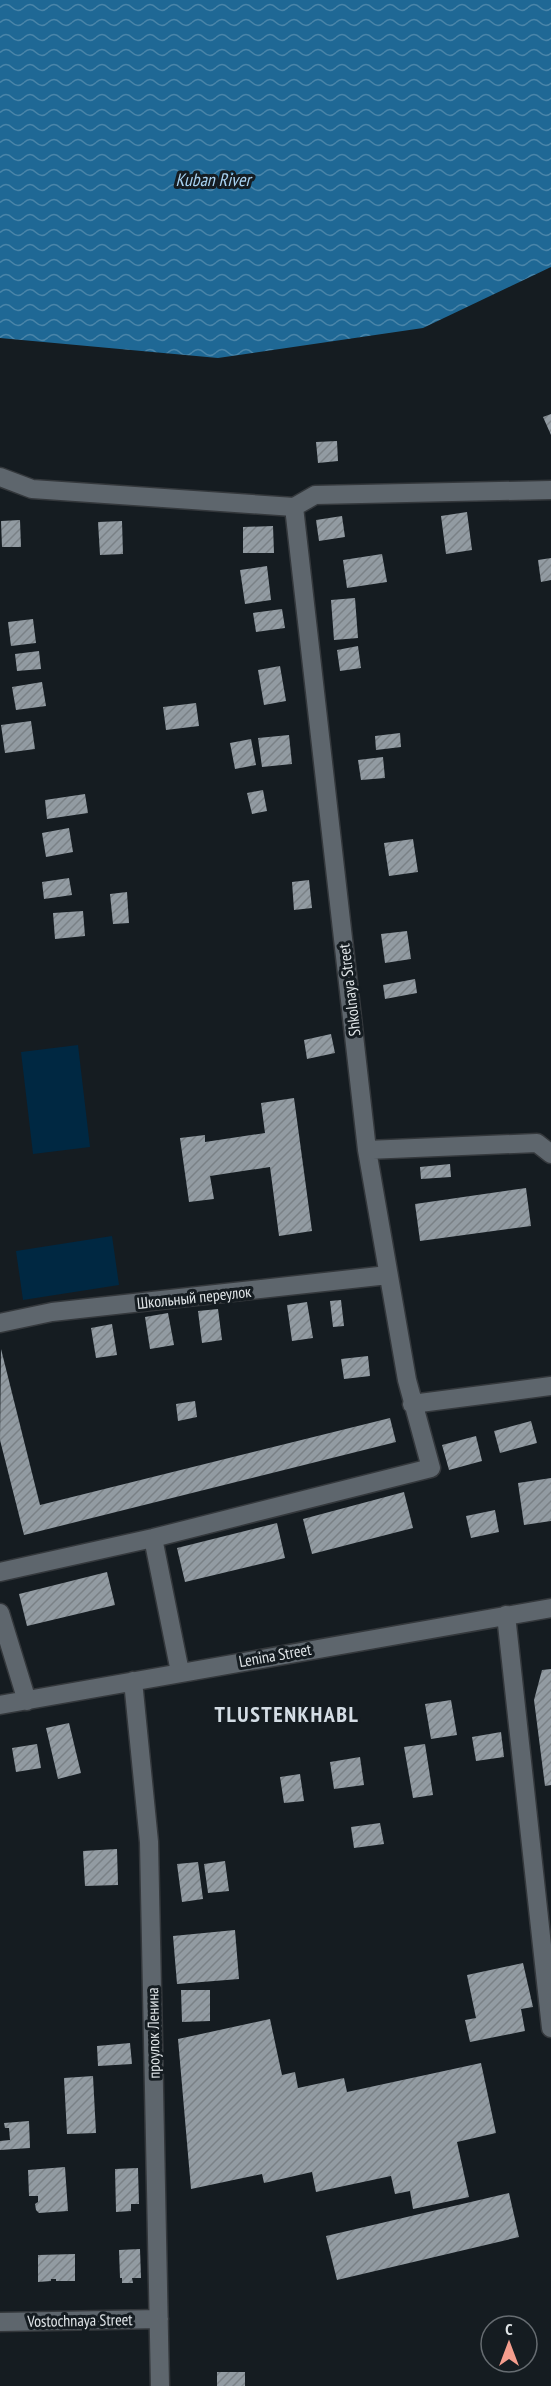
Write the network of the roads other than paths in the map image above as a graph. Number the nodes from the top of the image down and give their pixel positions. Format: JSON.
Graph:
{"nodes":[{"id":1,"x":0,"y":477,"type":"edge"},
{"id":2,"x":551,"y":490,"type":"edge"},
{"id":3,"x":294,"y":507,"type":"junction"},
{"id":4,"x":367,"y":1150,"type":"junction"},
{"id":5,"x":551,"y":1154,"type":"edge"},
{"id":6,"x":388,"y":1275,"type":"junction"},
{"id":7,"x":0,"y":1323,"type":"edge"},
{"id":8,"x":551,"y":1386,"type":"edge"},
{"id":9,"x":412,"y":1404,"type":"junction"},
{"id":10,"x":153,"y":1538,"type":"junction"},
{"id":11,"x":0,"y":1572,"type":"edge"},
{"id":12,"x":551,"y":1608,"type":"edge"},
{"id":13,"x":0,"y":1613,"type":"edge"},
{"id":14,"x":506,"y":1615,"type":"junction"},
{"id":15,"x":180,"y":1672,"type":"junction"},
{"id":16,"x":133,"y":1681,"type":"junction"},
{"id":17,"x":27,"y":1701,"type":"junction"},
{"id":18,"x":0,"y":1705,"type":"edge"},
{"id":19,"x":551,"y":2028,"type":"edge"},
{"id":20,"x":159,"y":2319,"type":"junction"},
{"id":21,"x":0,"y":2322,"type":"edge"},
{"id":22,"x":160,"y":2386,"type":"edge"}],
"edges":[{"from":1,"to":3,"type":"street"},
{"from":2,"to":3,"type":"street"},
{"from":3,"to":4,"type":"street","name":"Shkolnaya Street"},
{"from":4,"to":5,"type":"street"},
{"from":4,"to":6,"type":"street","name":"Shkolnaya Street"},
{"from":6,"to":7,"type":"street","name":"Школьный переулок"},
{"from":6,"to":9,"type":"street","name":"Shkolnaya Street"},
{"from":8,"to":9,"type":"street"},
{"from":9,"to":10,"type":"street","name":"Shkolnaya Street"},
{"from":10,"to":11,"type":"street"},
{"from":10,"to":15,"type":"street"},
{"from":12,"to":14,"type":"street","name":"Lenina Street"},
{"from":13,"to":17,"type":"street"},
{"from":14,"to":15,"type":"street","name":"Lenina Street"},
{"from":14,"to":19,"type":"street"},
{"from":15,"to":16,"type":"street","name":"Lenina Street"},
{"from":16,"to":17,"type":"street","name":"Lenina Street"},
{"from":16,"to":20,"type":"street","name":"проулок Ленина"},
{"from":17,"to":18,"type":"street","name":"Lenina Street"},
{"from":20,"to":21,"type":"street","name":"Vostochnaya Street"},
{"from":20,"to":22,"type":"street","name":"проулок Ленина"}]}
